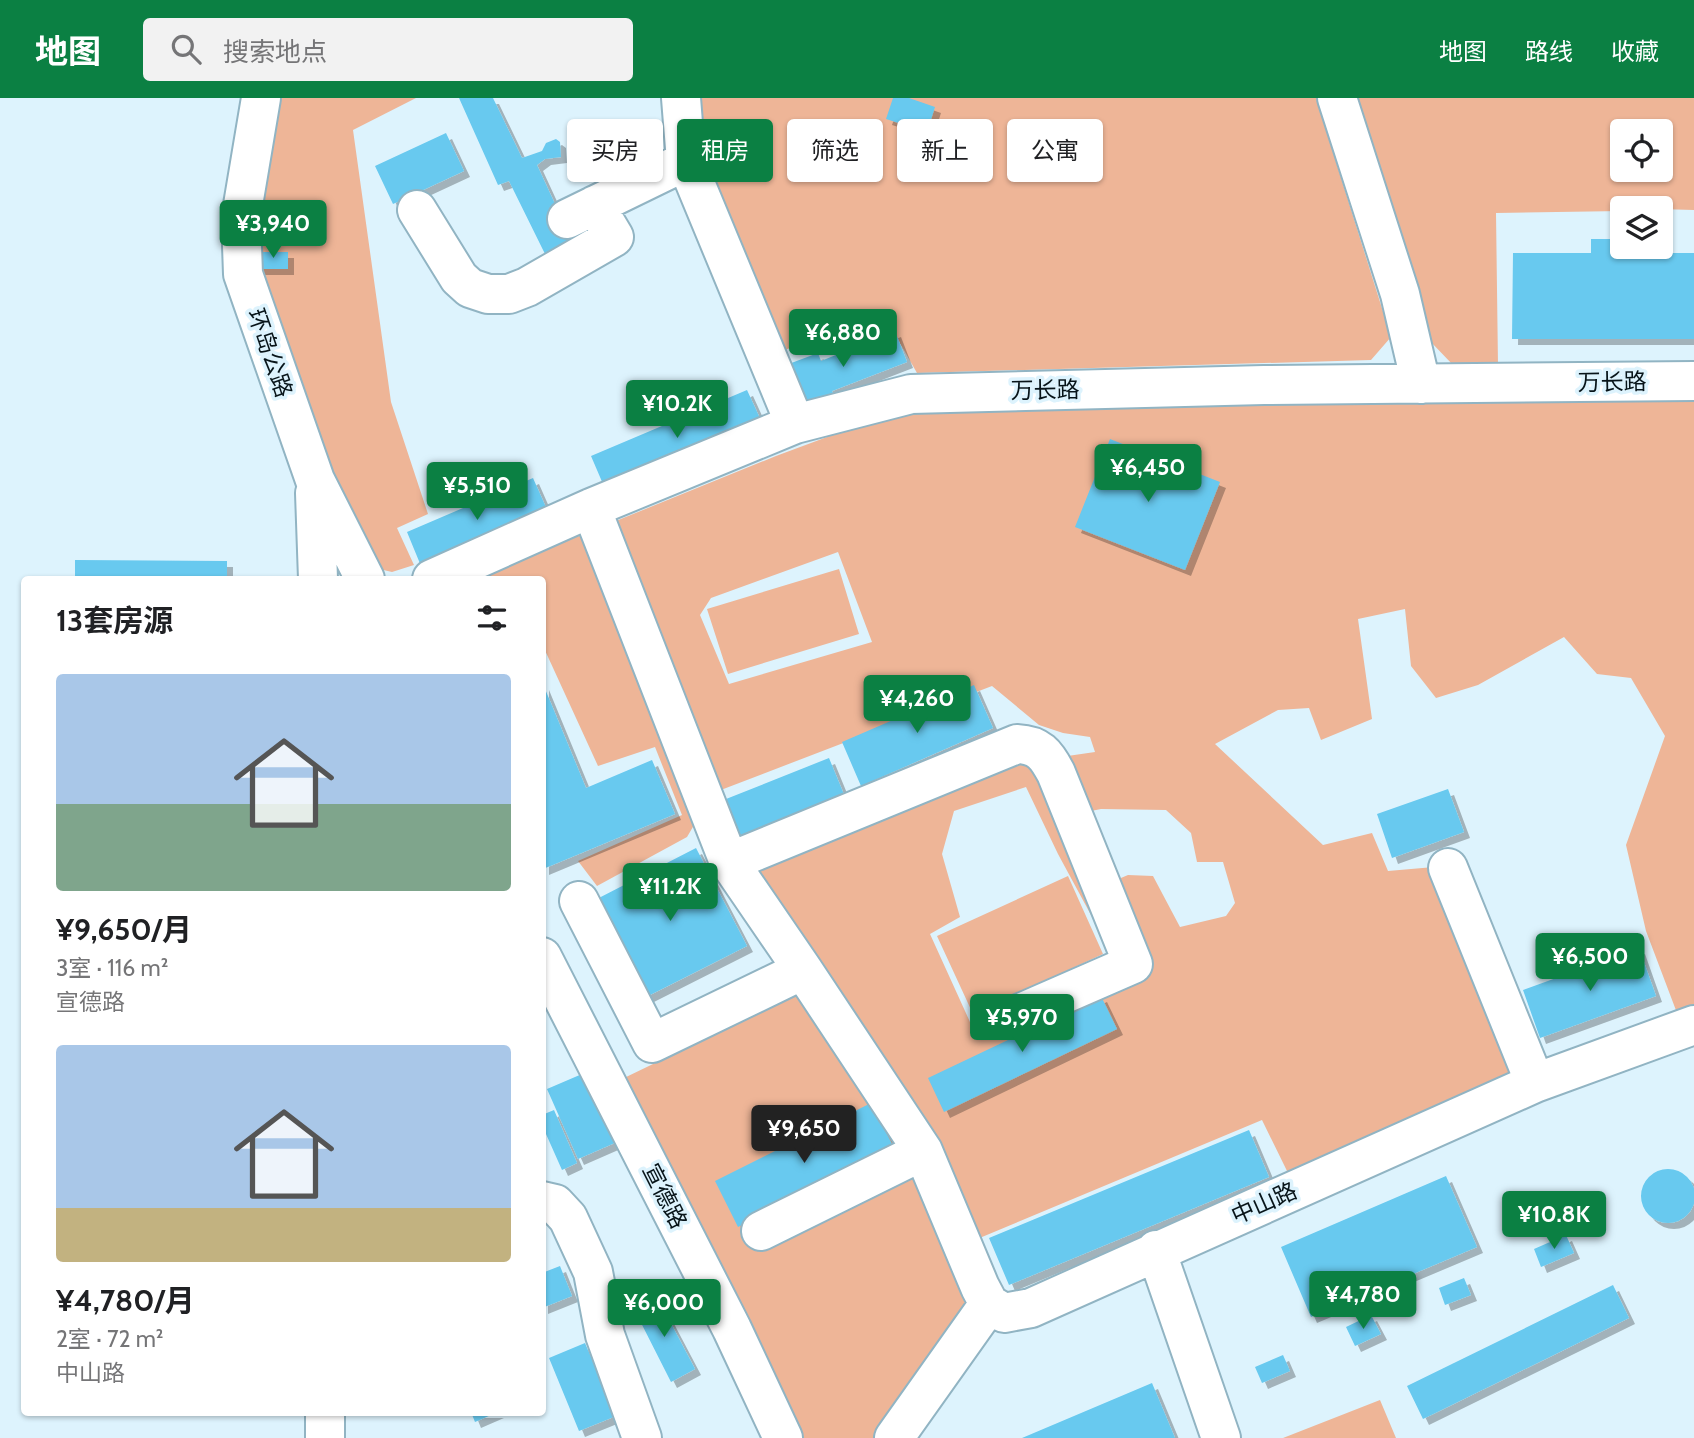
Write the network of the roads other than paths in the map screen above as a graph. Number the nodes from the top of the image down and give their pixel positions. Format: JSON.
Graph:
{"nodes":[{"id":1,"x":261,"y":98,"type":"edge"},
{"id":2,"x":1337,"y":98,"type":"edge"},
{"id":3,"x":677,"y":100,"type":"edge"},
{"id":4,"x":680,"y":119,"type":"edge"},
{"id":5,"x":677,"y":165,"type":"edge"},
{"id":6,"x":695,"y":182,"type":"edge"},
{"id":7,"x":417,"y":210,"type":"dead end"},
{"id":8,"x":1694,"y":381,"type":"edge"},
{"id":9,"x":1421,"y":384,"type":"junction"},
{"id":10,"x":795,"y":424,"type":"junction"},
{"id":11,"x":314,"y":480,"type":"junction"},
{"id":12,"x":591,"y":508,"type":"junction"},
{"id":13,"x":318,"y":576,"type":"edge"},
{"id":14,"x":363,"y":576,"type":"edge"},
{"id":15,"x":439,"y":576,"type":"edge"},
{"id":16,"x":729,"y":862,"type":"junction"},
{"id":17,"x":1448,"y":868,"type":"dead end"},
{"id":18,"x":579,"y":901,"type":"dead end"},
{"id":19,"x":546,"y":965,"type":"edge"},
{"id":20,"x":803,"y":970,"type":"junction"},
{"id":21,"x":1007,"y":1019,"type":"dead end"},
{"id":22,"x":1694,"y":1025,"type":"edge"},
{"id":23,"x":1535,"y":1083,"type":"junction"},
{"id":24,"x":923,"y":1151,"type":"junction"},
{"id":25,"x":546,"y":1202,"type":"edge"},
{"id":26,"x":761,"y":1231,"type":"dead end"},
{"id":27,"x":1156,"y":1250,"type":"junction"},
{"id":28,"x":989,"y":1304,"type":"junction"},
{"id":29,"x":325,"y":1416,"type":"edge"},
{"id":30,"x":634,"y":1436,"type":"edge"},
{"id":31,"x":325,"y":1438,"type":"edge"},
{"id":32,"x":783,"y":1438,"type":"edge"},
{"id":33,"x":894,"y":1438,"type":"edge"},
{"id":34,"x":1221,"y":1438,"type":"edge"}],
"edges":[{"from":1,"to":11,"type":"street","name":"环岛公路"},
{"from":2,"to":9,"type":"street"},
{"from":3,"to":4,"type":"street"},
{"from":5,"to":7,"type":"street"},
{"from":6,"to":10,"type":"street"},
{"from":8,"to":9,"type":"street","name":"万长路"},
{"from":9,"to":10,"type":"street","name":"万长路"},
{"from":10,"to":12,"type":"street","name":"万长路"},
{"from":11,"to":13,"type":"street"},
{"from":11,"to":14,"type":"street"},
{"from":12,"to":15,"type":"street","name":"万长路"},
{"from":12,"to":16,"type":"street"},
{"from":16,"to":20,"type":"street"},
{"from":16,"to":21,"type":"street"},
{"from":17,"to":23,"type":"street"},
{"from":18,"to":20,"type":"street"},
{"from":19,"to":32,"type":"street","name":"宣德路"},
{"from":20,"to":24,"type":"street"},
{"from":22,"to":23,"type":"street","name":"中山路"},
{"from":23,"to":27,"type":"street","name":"中山路"},
{"from":24,"to":26,"type":"street"},
{"from":24,"to":28,"type":"street"},
{"from":25,"to":30,"type":"street"},
{"from":27,"to":28,"type":"street","name":"中山路"},
{"from":27,"to":34,"type":"street"},
{"from":28,"to":33,"type":"street"},
{"from":29,"to":31,"type":"street"}]}
